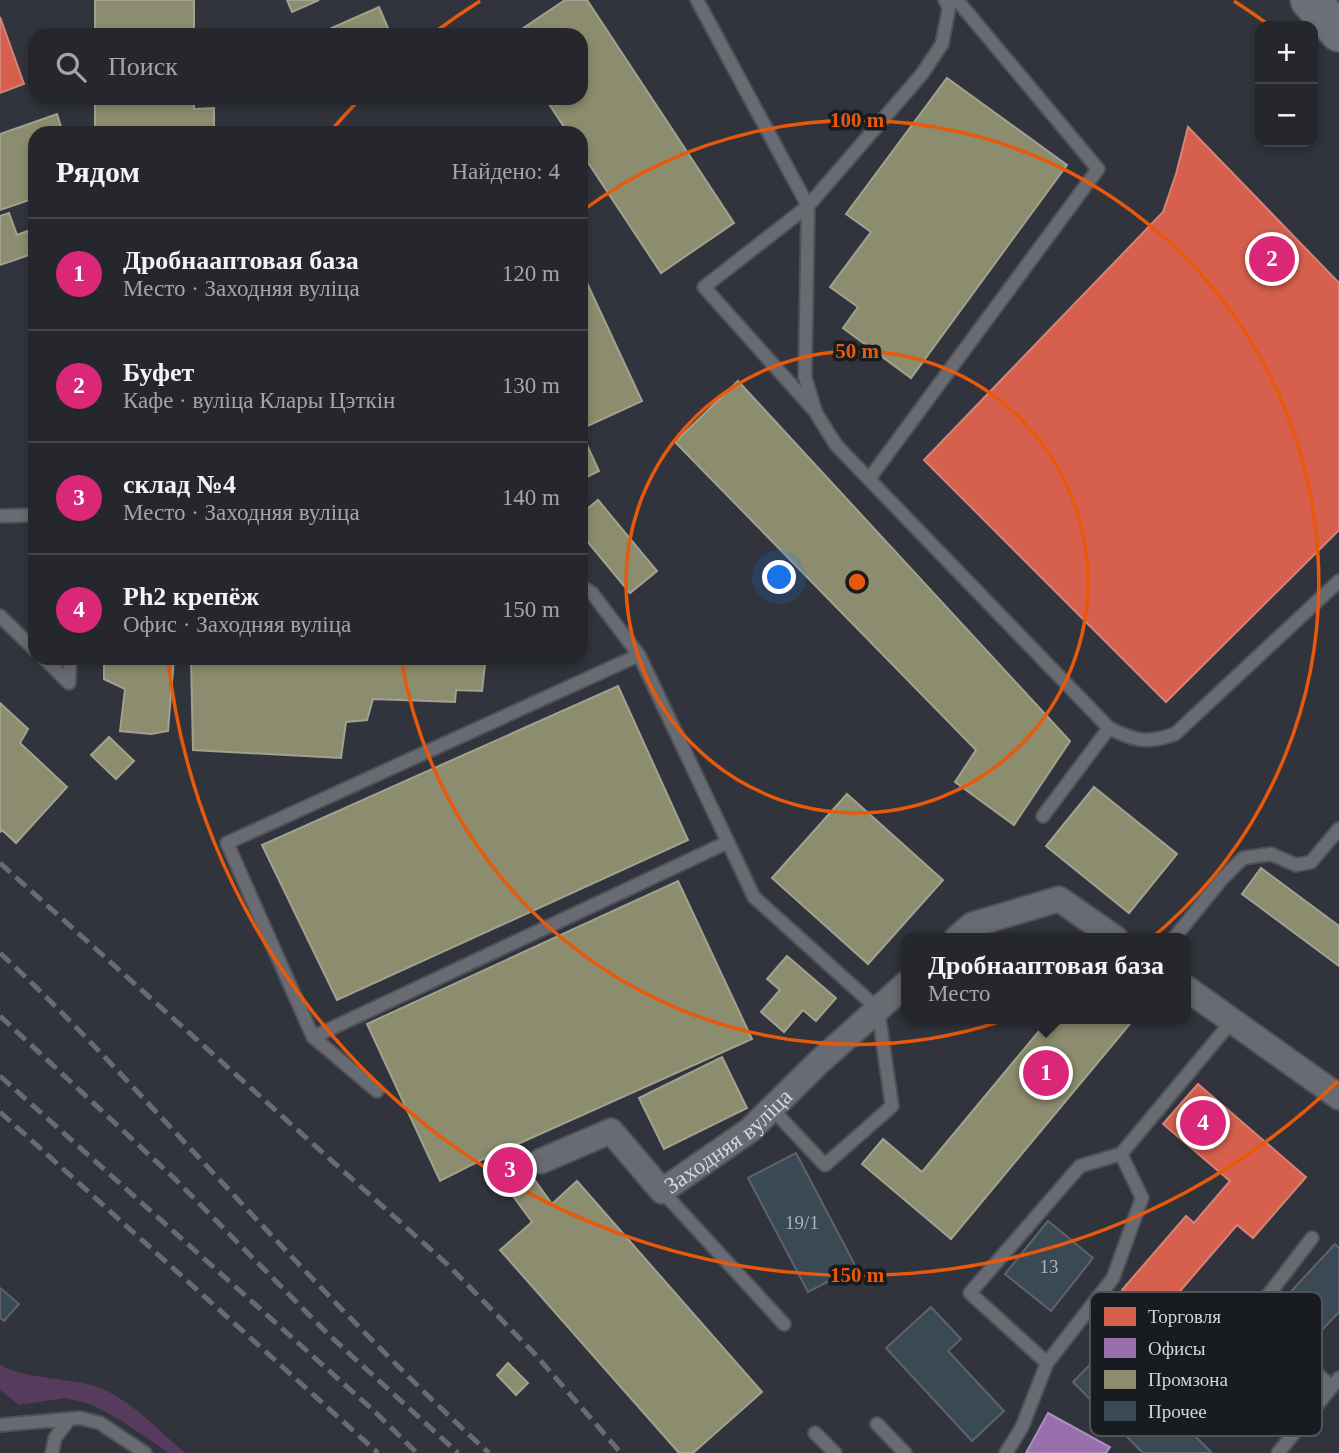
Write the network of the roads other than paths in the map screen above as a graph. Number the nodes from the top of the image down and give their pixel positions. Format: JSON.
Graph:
{"nodes":[{"id":1,"x":697,"y":0,"type":"edge"},
{"id":2,"x":945,"y":0,"type":"edge"},
{"id":3,"x":957,"y":0,"type":"edge"},
{"id":4,"x":1310,"y":0,"type":"edge"},
{"id":5,"x":1339,"y":32,"type":"edge"},
{"id":6,"x":808,"y":206,"type":"junction"},
{"id":7,"x":816,"y":413,"type":"junction"},
{"id":8,"x":869,"y":479,"type":"junction"},
{"id":9,"x":28,"y":515,"type":"edge"},
{"id":10,"x":0,"y":516,"type":"edge"},
{"id":11,"x":1339,"y":581,"type":"edge"},
{"id":12,"x":588,"y":590,"type":"edge"},
{"id":13,"x":0,"y":616,"type":"edge"},
{"id":14,"x":28,"y":643,"type":"edge"},
{"id":15,"x":639,"y":655,"type":"junction"},
{"id":16,"x":51,"y":665,"type":"edge"},
{"id":17,"x":69,"y":665,"type":"edge"},
{"id":18,"x":1109,"y":728,"type":"junction"},
{"id":19,"x":1042,"y":816,"type":"dead end"},
{"id":20,"x":1339,"y":829,"type":"edge"},
{"id":21,"x":728,"y":842,"type":"junction"},
{"id":22,"x":963,"y":933,"type":"edge"},
{"id":23,"x":1108,"y":933,"type":"edge"},
{"id":24,"x":1178,"y":933,"type":"edge"},
{"id":25,"x":901,"y":988,"type":"edge"},
{"id":26,"x":1191,"y":992,"type":"edge"},
{"id":27,"x":878,"y":1009,"type":"junction"},
{"id":28,"x":1232,"y":1021,"type":"junction"},
{"id":29,"x":313,"y":1037,"type":"junction"},
{"id":30,"x":377,"y":1091,"type":"dead end"},
{"id":31,"x":1339,"y":1097,"type":"edge"},
{"id":32,"x":772,"y":1109,"type":"junction"},
{"id":33,"x":1121,"y":1154,"type":"junction"},
{"id":34,"x":541,"y":1161,"type":"dead end"},
{"id":35,"x":662,"y":1191,"type":"junction"},
{"id":36,"x":1312,"y":1238,"type":"dead end"},
{"id":37,"x":1102,"y":1292,"type":"edge"},
{"id":38,"x":1270,"y":1292,"type":"edge"},
{"id":39,"x":1090,"y":1308,"type":"edge"},
{"id":40,"x":784,"y":1324,"type":"dead end"},
{"id":41,"x":1047,"y":1363,"type":"junction"},
{"id":42,"x":1335,"y":1382,"type":"edge"},
{"id":43,"x":1322,"y":1398,"type":"edge"},
{"id":44,"x":68,"y":1421,"type":"junction"},
{"id":45,"x":877,"y":1424,"type":"dead end"},
{"id":46,"x":0,"y":1425,"type":"edge"},
{"id":47,"x":815,"y":1433,"type":"dead end"},
{"id":48,"x":1292,"y":1436,"type":"edge"},
{"id":49,"x":52,"y":1453,"type":"edge"},
{"id":50,"x":145,"y":1453,"type":"edge"},
{"id":51,"x":835,"y":1453,"type":"edge"},
{"id":52,"x":905,"y":1453,"type":"edge"},
{"id":53,"x":1006,"y":1453,"type":"edge"},
{"id":54,"x":1278,"y":1453,"type":"edge"}],
"edges":[{"from":1,"to":6,"type":"lane"},
{"from":2,"to":6,"type":"lane"},
{"from":3,"to":8,"type":"lane"},
{"from":4,"to":5,"type":"main road"},
{"from":6,"to":7,"type":"lane"},
{"from":6,"to":7,"type":"lane"},
{"from":7,"to":8,"type":"lane"},
{"from":8,"to":18,"type":"lane"},
{"from":9,"to":10,"type":"lane"},
{"from":11,"to":18,"type":"lane"},
{"from":12,"to":15,"type":"lane"},
{"from":13,"to":14,"type":"lane"},
{"from":15,"to":21,"type":"lane"},
{"from":15,"to":29,"type":"lane"},
{"from":16,"to":17,"type":"lane"},
{"from":18,"to":19,"type":"lane"},
{"from":20,"to":24,"type":"lane"},
{"from":21,"to":27,"type":"lane"},
{"from":21,"to":29,"type":"lane"},
{"from":22,"to":23,"type":"street"},
{"from":25,"to":27,"type":"street","name":"Заходняя вуліца"},
{"from":26,"to":28,"type":"street"},
{"from":27,"to":32,"type":"street","name":"Заходняя вуліца"},
{"from":27,"to":32,"type":"lane"},
{"from":28,"to":31,"type":"street"},
{"from":28,"to":33,"type":"lane"},
{"from":29,"to":30,"type":"lane"},
{"from":32,"to":35,"type":"street","name":"Заходняя вуліца"},
{"from":33,"to":37,"type":"lane"},
{"from":33,"to":41,"type":"lane"},
{"from":34,"to":35,"type":"street","name":"Заходняя вуліца"},
{"from":35,"to":40,"type":"lane"},
{"from":36,"to":38,"type":"lane"},
{"from":39,"to":41,"type":"lane"},
{"from":41,"to":53,"type":"lane"},
{"from":42,"to":43,"type":"lane"},
{"from":44,"to":46,"type":"lane"},
{"from":44,"to":49,"type":"lane"},
{"from":44,"to":50,"type":"lane"},
{"from":45,"to":52,"type":"lane"},
{"from":47,"to":51,"type":"lane"},
{"from":48,"to":54,"type":"lane"}]}
